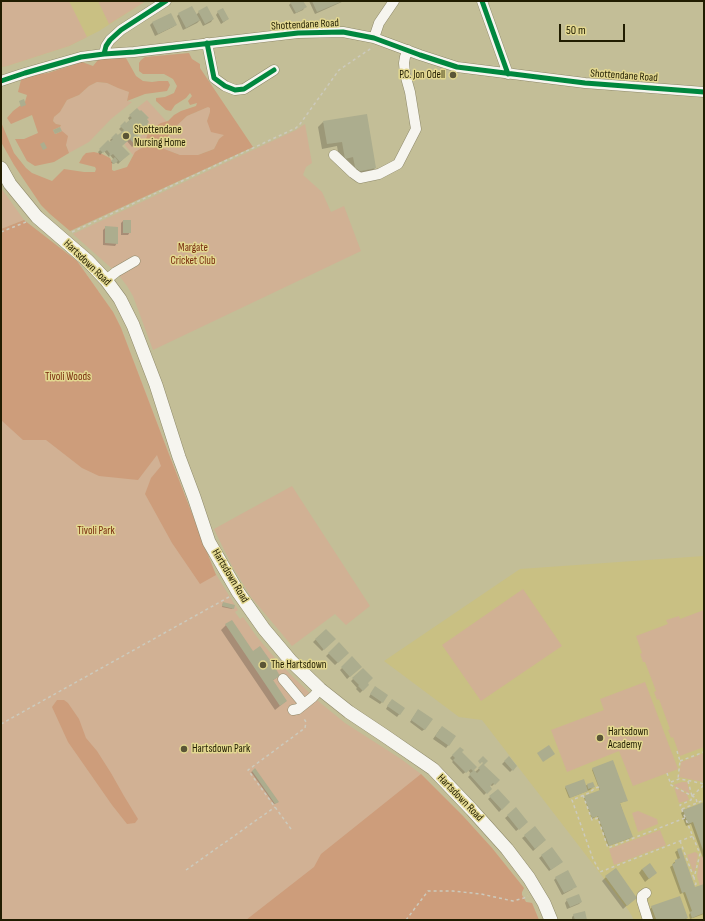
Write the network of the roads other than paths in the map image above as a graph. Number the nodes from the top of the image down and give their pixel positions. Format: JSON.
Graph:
{"nodes":[{"id":1,"x":166,"y":1,"type":"edge"},
{"id":2,"x":394,"y":1,"type":"edge"},
{"id":3,"x":482,"y":1,"type":"edge"},
{"id":4,"x":374,"y":42,"type":"junction"},
{"id":5,"x":207,"y":44,"type":"junction"},
{"id":6,"x":408,"y":50,"type":"junction"},
{"id":7,"x":104,"y":54,"type":"junction"},
{"id":8,"x":274,"y":70,"type":"dead end"},
{"id":9,"x":508,"y":74,"type":"junction"},
{"id":10,"x":1,"y":81,"type":"edge"},
{"id":11,"x":704,"y":92,"type":"edge"},
{"id":12,"x":334,"y":154,"type":"dead end"},
{"id":13,"x":1,"y":168,"type":"edge"},
{"id":14,"x":134,"y":261,"type":"dead end"},
{"id":15,"x":106,"y":280,"type":"junction"},
{"id":16,"x":283,"y":679,"type":"dead end"},
{"id":17,"x":320,"y":689,"type":"junction"},
{"id":18,"x":646,"y":893,"type":"dead end"},
{"id":19,"x":551,"y":920,"type":"edge"},
{"id":20,"x":648,"y":920,"type":"edge"}],
"edges":[{"from":1,"to":7,"type":"street"},
{"from":2,"to":4,"type":"street"},
{"from":3,"to":9,"type":"street"},
{"from":4,"to":5,"type":"street","name":"Shottendane Road"},
{"from":4,"to":6,"type":"street","name":"Shottendane Road"},
{"from":5,"to":7,"type":"street","name":"Shottendane Road"},
{"from":5,"to":8,"type":"street"},
{"from":6,"to":9,"type":"street","name":"Shottendane Road"},
{"from":6,"to":12,"type":"street"},
{"from":7,"to":10,"type":"street","name":"Shottendane Road"},
{"from":9,"to":11,"type":"street","name":"Shottendane Road"},
{"from":13,"to":15,"type":"main road","name":"Hartsdown Road"},
{"from":14,"to":15,"type":"street"},
{"from":15,"to":17,"type":"main road","name":"Hartsdown Road"},
{"from":16,"to":17,"type":"street"},
{"from":17,"to":19,"type":"main road","name":"Hartsdown Road"},
{"from":18,"to":20,"type":"street"}]}
